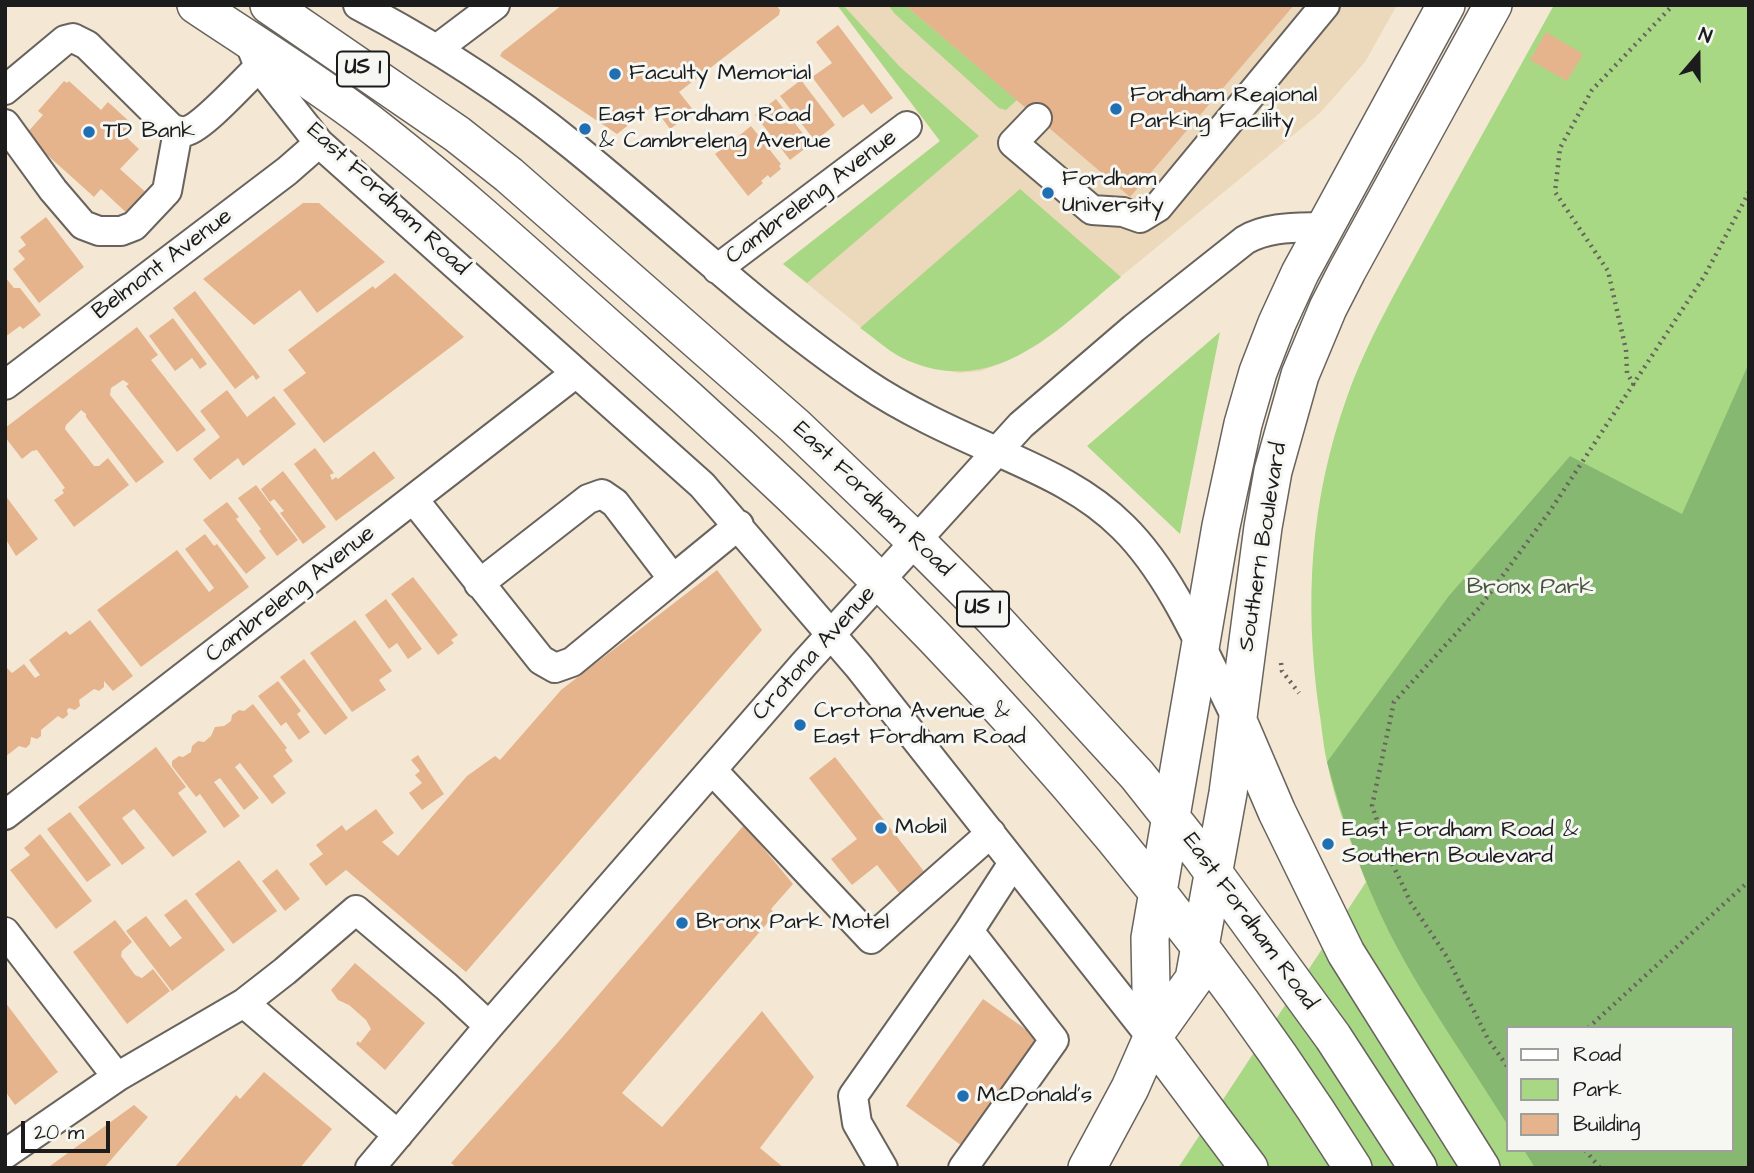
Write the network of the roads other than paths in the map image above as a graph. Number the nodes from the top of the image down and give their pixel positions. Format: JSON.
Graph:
{"nodes":[{"id":1,"x":196,"y":5,"type":"edge"},
{"id":2,"x":269,"y":5,"type":"edge"},
{"id":3,"x":359,"y":5,"type":"edge"},
{"id":4,"x":495,"y":5,"type":"edge"},
{"id":5,"x":1325,"y":5,"type":"edge"},
{"id":6,"x":1446,"y":5,"type":"edge"},
{"id":7,"x":1493,"y":5,"type":"edge"},
{"id":8,"x":438,"y":48,"type":"junction"},
{"id":9,"x":254,"y":54,"type":"junction"},
{"id":10,"x":5,"y":90,"type":"edge"},
{"id":11,"x":1037,"y":118,"type":"dead end"},
{"id":12,"x":5,"y":124,"type":"edge"},
{"id":13,"x":907,"y":126,"type":"dead end"},
{"id":14,"x":178,"y":131,"type":"junction"},
{"id":15,"x":319,"y":143,"type":"junction"},
{"id":16,"x":1324,"y":227,"type":"junction"},
{"id":17,"x":717,"y":269,"type":"junction"},
{"id":18,"x":576,"y":373,"type":"junction"},
{"id":19,"x":5,"y":385,"type":"edge"},
{"id":20,"x":996,"y":451,"type":"junction"},
{"id":21,"x":414,"y":500,"type":"junction"},
{"id":22,"x":739,"y":525,"type":"junction"},
{"id":23,"x":673,"y":579,"type":"junction"},
{"id":24,"x":479,"y":584,"type":"junction"},
{"id":25,"x":830,"y":635,"type":"junction"},
{"id":26,"x":1201,"y":647,"type":"junction"},
{"id":27,"x":1238,"y":721,"type":"junction"},
{"id":28,"x":713,"y":771,"type":"junction"},
{"id":29,"x":5,"y":815,"type":"edge"},
{"id":30,"x":991,"y":833,"type":"junction"},
{"id":31,"x":1013,"y":863,"type":"junction"},
{"id":32,"x":5,"y":932,"type":"edge"},
{"id":33,"x":970,"y":932,"type":"junction"},
{"id":34,"x":244,"y":1003,"type":"junction"},
{"id":35,"x":488,"y":1026,"type":"junction"},
{"id":36,"x":1152,"y":1038,"type":"junction"},
{"id":37,"x":117,"y":1077,"type":"junction"},
{"id":38,"x":398,"y":1135,"type":"junction"},
{"id":39,"x":5,"y":1154,"type":"edge"},
{"id":40,"x":370,"y":1168,"type":"edge"},
{"id":41,"x":883,"y":1168,"type":"edge"},
{"id":42,"x":963,"y":1168,"type":"edge"},
{"id":43,"x":1087,"y":1168,"type":"edge"},
{"id":44,"x":1249,"y":1168,"type":"edge"},
{"id":45,"x":1353,"y":1168,"type":"edge"},
{"id":46,"x":1418,"y":1168,"type":"edge"},
{"id":47,"x":1481,"y":1168,"type":"edge"}],
"edges":[{"from":1,"to":9,"type":"main road","name":"East Fordham Road","number":"US 1"},
{"from":2,"to":46,"type":"main road","name":"East Fordham Road","number":"US 1"},
{"from":3,"to":8,"type":"street"},
{"from":4,"to":8,"type":"street"},
{"from":5,"to":11,"type":"street"},
{"from":6,"to":16,"type":"main road","name":"Southern Boulevard"},
{"from":7,"to":27,"type":"main road","name":"Southern Boulevard"},
{"from":8,"to":17,"type":"street"},
{"from":9,"to":14,"type":"street"},
{"from":9,"to":15,"type":"street","name":"East Fordham Road"},
{"from":9,"to":45,"type":"main road","name":"East Fordham Road","number":"US 1"},
{"from":10,"to":14,"type":"street"},
{"from":12,"to":14,"type":"street"},
{"from":13,"to":17,"type":"street","name":"Cambreleng Avenue"},
{"from":15,"to":18,"type":"street","name":"East Fordham Road"},
{"from":15,"to":19,"type":"street","name":"Belmont Avenue"},
{"from":16,"to":20,"type":"street","name":"Crotona Avenue"},
{"from":16,"to":26,"type":"main road","name":"Southern Boulevard"},
{"from":17,"to":20,"type":"street"},
{"from":18,"to":21,"type":"street","name":"Cambreleng Avenue"},
{"from":18,"to":22,"type":"street","name":"East Fordham Road"},
{"from":20,"to":25,"type":"street","name":"Crotona Avenue"},
{"from":20,"to":26,"type":"street"},
{"from":21,"to":24,"type":"street"},
{"from":21,"to":29,"type":"street","name":"Cambreleng Avenue"},
{"from":22,"to":23,"type":"street"},
{"from":22,"to":25,"type":"street","name":"East Fordham Road"},
{"from":23,"to":24,"type":"street"},
{"from":23,"to":24,"type":"street"},
{"from":25,"to":28,"type":"street","name":"Crotona Avenue"},
{"from":25,"to":30,"type":"street","name":"East Fordham Road"},
{"from":26,"to":27,"type":"street"},
{"from":26,"to":36,"type":"main road","name":"Southern Boulevard"},
{"from":27,"to":36,"type":"main road","name":"Southern Boulevard"},
{"from":27,"to":47,"type":"main road"},
{"from":28,"to":30,"type":"street"},
{"from":28,"to":35,"type":"street","name":"Crotona Avenue"},
{"from":30,"to":31,"type":"street","name":"East Fordham Road"},
{"from":31,"to":33,"type":"street"},
{"from":31,"to":36,"type":"street","name":"East Fordham Road"},
{"from":32,"to":37,"type":"street"},
{"from":33,"to":41,"type":"street"},
{"from":33,"to":42,"type":"street"},
{"from":34,"to":35,"type":"street"},
{"from":34,"to":37,"type":"street"},
{"from":34,"to":38,"type":"street"},
{"from":35,"to":38,"type":"street","name":"Crotona Avenue"},
{"from":36,"to":43,"type":"main road","name":"Southern Boulevard"},
{"from":36,"to":44,"type":"main road"},
{"from":37,"to":39,"type":"street"},
{"from":38,"to":40,"type":"street","name":"Crotona Avenue"}]}
